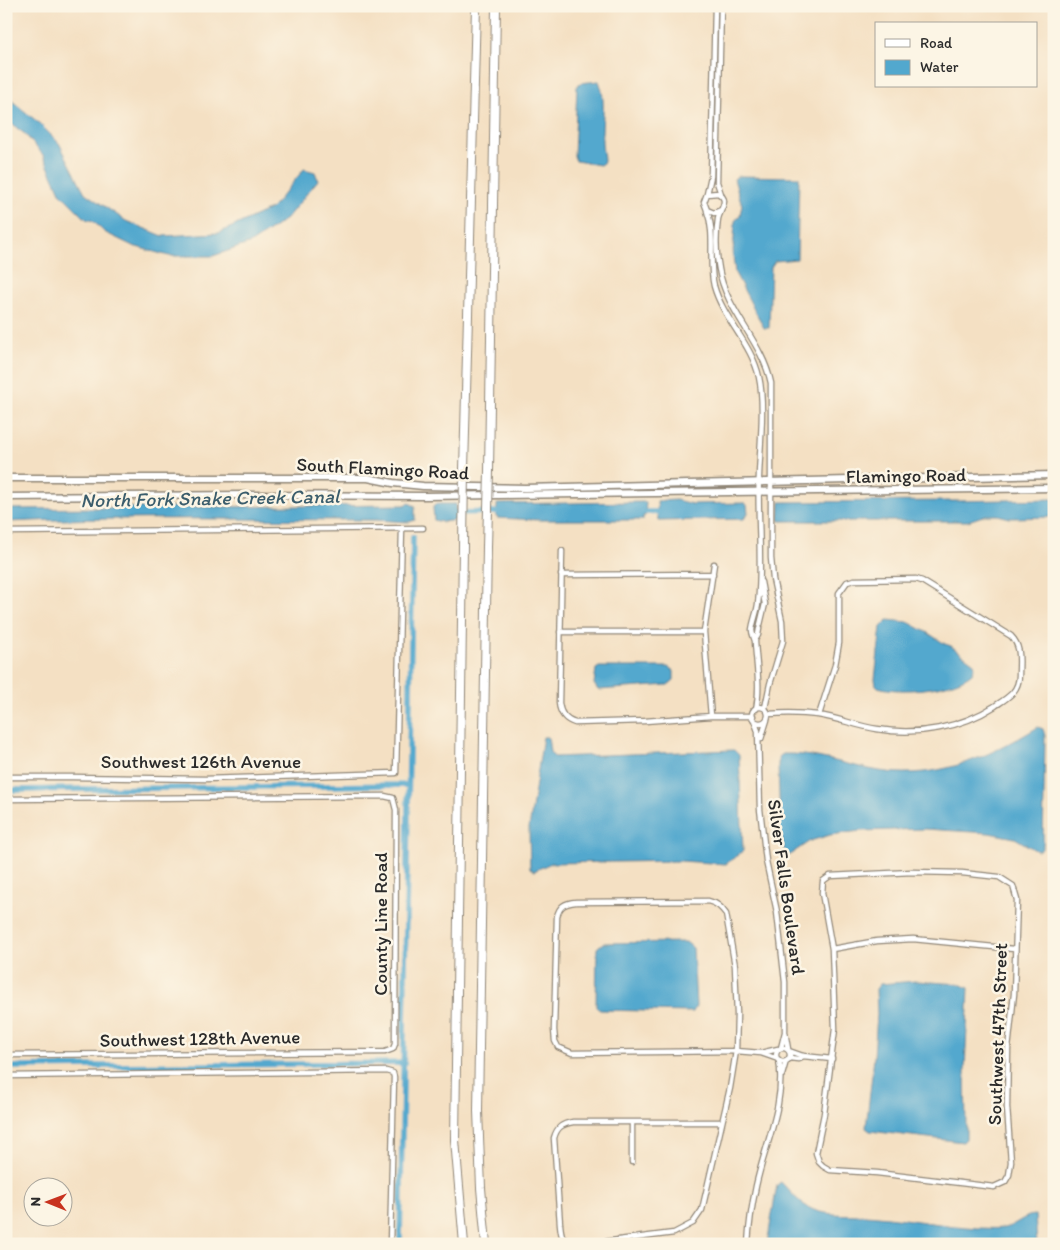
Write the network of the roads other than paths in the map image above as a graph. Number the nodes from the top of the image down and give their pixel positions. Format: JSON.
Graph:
{"nodes":[{"id":1,"x":476,"y":6,"type":"edge"},
{"id":2,"x":496,"y":6,"type":"edge"},
{"id":3,"x":715,"y":6,"type":"edge"},
{"id":4,"x":721,"y":8,"type":"edge"},
{"id":5,"x":707,"y":194,"type":"junction"},
{"id":6,"x":721,"y":194,"type":"junction"},
{"id":7,"x":706,"y":210,"type":"junction"},
{"id":8,"x":721,"y":210,"type":"junction"},
{"id":9,"x":729,"y":298,"type":"junction"},
{"id":10,"x":720,"y":304,"type":"junction"},
{"id":11,"x":1054,"y":475,"type":"edge"},
{"id":12,"x":6,"y":478,"type":"edge"},
{"id":13,"x":759,"y":482,"type":"junction"},
{"id":14,"x":771,"y":482,"type":"junction"},
{"id":15,"x":1054,"y":488,"type":"edge"},
{"id":16,"x":759,"y":492,"type":"junction"},
{"id":17,"x":771,"y":492,"type":"junction"},
{"id":18,"x":6,"y":497,"type":"edge"},
{"id":19,"x":423,"y":528,"type":"dead end"},
{"id":20,"x":402,"y":529,"type":"junction"},
{"id":21,"x":6,"y":532,"type":"edge"},
{"id":22,"x":562,"y":551,"type":"dead end"},
{"id":23,"x":714,"y":564,"type":"dead end"},
{"id":24,"x":713,"y":574,"type":"junction"},
{"id":25,"x":759,"y":574,"type":"junction"},
{"id":26,"x":561,"y":575,"type":"junction"},
{"id":27,"x":560,"y":632,"type":"junction"},
{"id":28,"x":704,"y":632,"type":"junction"},
{"id":29,"x":755,"y":640,"type":"junction"},
{"id":30,"x":765,"y":708,"type":"junction"},
{"id":31,"x":756,"y":709,"type":"junction"},
{"id":32,"x":818,"y":715,"type":"junction"},
{"id":33,"x":711,"y":716,"type":"junction"},
{"id":34,"x":768,"y":717,"type":"junction"},
{"id":35,"x":754,"y":718,"type":"junction"},
{"id":36,"x":759,"y":746,"type":"junction"},
{"id":37,"x":6,"y":777,"type":"edge"},
{"id":38,"x":393,"y":798,"type":"joint"},
{"id":39,"x":6,"y":800,"type":"edge"},
{"id":40,"x":832,"y":949,"type":"junction"},
{"id":41,"x":1014,"y":949,"type":"junction"},
{"id":42,"x":785,"y":1032,"type":"junction"},
{"id":43,"x":393,"y":1049,"type":"joint"},
{"id":44,"x":779,"y":1049,"type":"junction"},
{"id":45,"x":789,"y":1050,"type":"junction"},
{"id":46,"x":736,"y":1051,"type":"junction"},
{"id":47,"x":761,"y":1053,"type":"junction"},
{"id":48,"x":6,"y":1055,"type":"edge"},
{"id":49,"x":803,"y":1056,"type":"junction"},
{"id":50,"x":832,"y":1059,"type":"junction"},
{"id":51,"x":778,"y":1060,"type":"junction"},
{"id":52,"x":788,"y":1060,"type":"junction"},
{"id":53,"x":6,"y":1076,"type":"edge"},
{"id":54,"x":781,"y":1077,"type":"junction"},
{"id":55,"x":632,"y":1122,"type":"junction"},
{"id":56,"x":722,"y":1122,"type":"junction"},
{"id":57,"x":632,"y":1162,"type":"dead end"},
{"id":58,"x":568,"y":1243,"type":"edge"},
{"id":59,"x":390,"y":1244,"type":"edge"},
{"id":60,"x":464,"y":1244,"type":"edge"},
{"id":61,"x":486,"y":1244,"type":"edge"},
{"id":62,"x":586,"y":1244,"type":"edge"},
{"id":63,"x":748,"y":1244,"type":"edge"}],
"edges":[{"from":1,"to":60,"type":"highway","bridge":true},
{"from":2,"to":61,"type":"highway","bridge":true},
{"from":3,"to":5,"type":"street"},
{"from":4,"to":6,"type":"street"},
{"from":5,"to":6,"type":"street"},
{"from":5,"to":7,"type":"street"},
{"from":6,"to":8,"type":"street"},
{"from":7,"to":8,"type":"street"},
{"from":7,"to":10,"type":"street"},
{"from":8,"to":9,"type":"street"},
{"from":9,"to":10,"type":"street"},
{"from":9,"to":14,"type":"street"},
{"from":10,"to":13,"type":"street"},
{"from":11,"to":14,"type":"main road","name":"Flamingo Road"},
{"from":12,"to":13,"type":"main road","name":"South Flamingo Road"},
{"from":13,"to":14,"type":"main road","name":"Flamingo Road"},
{"from":13,"to":16,"type":"street"},
{"from":14,"to":17,"type":"street"},
{"from":15,"to":17,"type":"main road","name":"Flamingo Road"},
{"from":16,"to":17,"type":"main road","name":"Flamingo Road"},
{"from":16,"to":18,"type":"main road","name":"South Flamingo Road"},
{"from":16,"to":25,"type":"street"},
{"from":17,"to":30,"type":"street"},
{"from":19,"to":20,"type":"street"},
{"from":20,"to":21,"type":"street"},
{"from":20,"to":37,"type":"street","name":"Southwest 126th Avenue"},
{"from":22,"to":26,"type":"street"},
{"from":23,"to":24,"type":"street"},
{"from":24,"to":26,"type":"street"},
{"from":24,"to":28,"type":"street"},
{"from":25,"to":29,"type":"street"},
{"from":25,"to":29,"type":"street"},
{"from":26,"to":27,"type":"street"},
{"from":27,"to":28,"type":"street"},
{"from":27,"to":33,"type":"street"},
{"from":28,"to":33,"type":"street"},
{"from":29,"to":31,"type":"street"},
{"from":30,"to":31,"type":"street"},
{"from":30,"to":34,"type":"street"},
{"from":31,"to":35,"type":"street"},
{"from":32,"to":32,"type":"street"},
{"from":32,"to":34,"type":"street"},
{"from":33,"to":35,"type":"street"},
{"from":34,"to":35,"type":"street"},
{"from":34,"to":36,"type":"street","name":"Silver Falls Boulevard"},
{"from":35,"to":36,"type":"street","name":"Silver Falls Boulevard"},
{"from":36,"to":42,"type":"street","name":"Silver Falls Boulevard"},
{"from":38,"to":39,"type":"street","name":"Southwest 126th Avenue"},
{"from":38,"to":43,"type":"street","name":"County Line Road"},
{"from":40,"to":41,"type":"street"},
{"from":40,"to":41,"type":"street","name":"Southwest 47th Street"},
{"from":40,"to":50,"type":"street"},
{"from":41,"to":50,"type":"street","name":"Southwest 47th Street"},
{"from":42,"to":44,"type":"street","name":"Silver Falls Boulevard"},
{"from":42,"to":45,"type":"street","name":"Silver Falls Boulevard"},
{"from":43,"to":48,"type":"street","name":"Southwest 128th Avenue"},
{"from":44,"to":45,"type":"street"},
{"from":44,"to":47,"type":"street"},
{"from":44,"to":51,"type":"street","name":"Silver Falls Boulevard"},
{"from":45,"to":49,"type":"street"},
{"from":45,"to":52,"type":"street","name":"Silver Falls Boulevard"},
{"from":46,"to":46,"type":"street"},
{"from":46,"to":47,"type":"street"},
{"from":46,"to":56,"type":"street"},
{"from":47,"to":51,"type":"street"},
{"from":49,"to":50,"type":"street"},
{"from":49,"to":52,"type":"street"},
{"from":51,"to":52,"type":"street"},
{"from":51,"to":54,"type":"street"},
{"from":52,"to":54,"type":"street"},
{"from":53,"to":59,"type":"street","name":"Southwest 128th Avenue"},
{"from":54,"to":63,"type":"street"},
{"from":55,"to":56,"type":"street"},
{"from":55,"to":57,"type":"street"},
{"from":55,"to":58,"type":"street"},
{"from":56,"to":62,"type":"street"}]}
